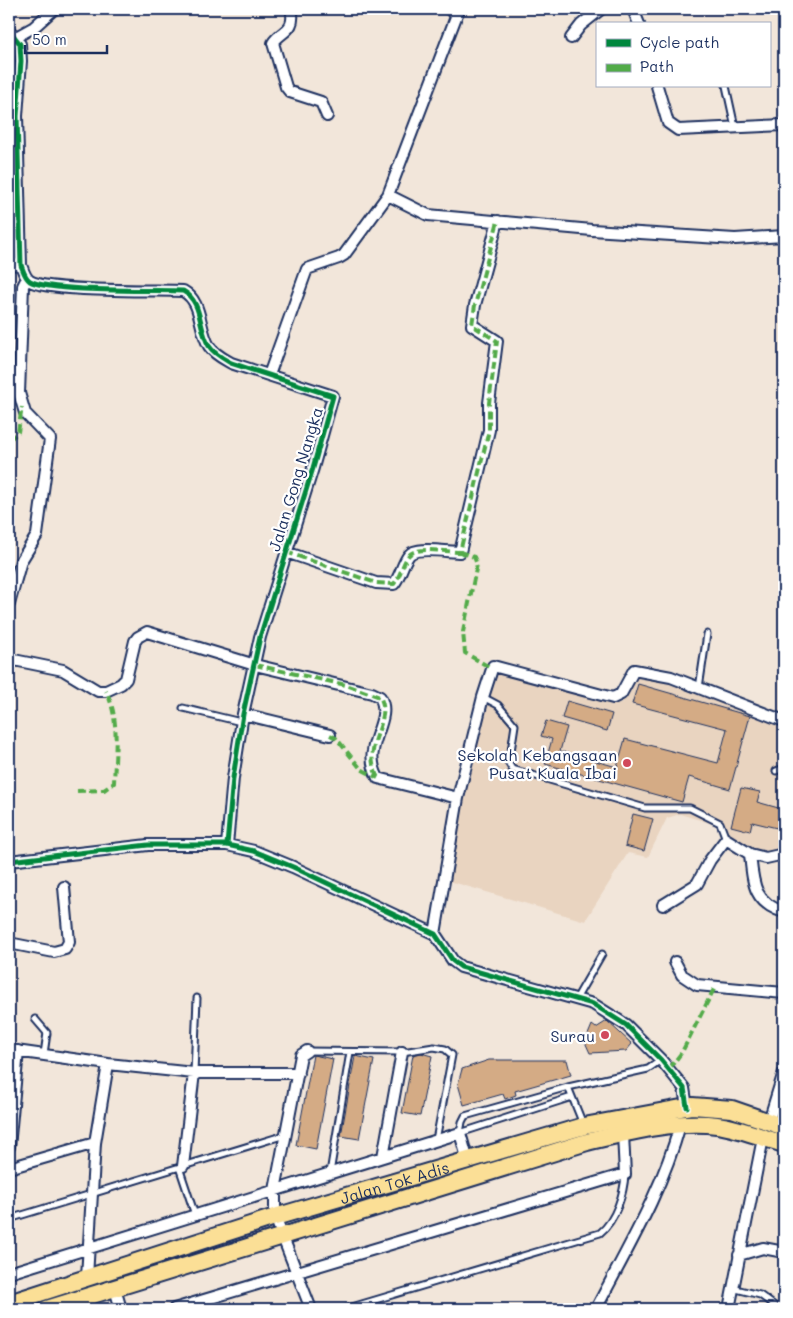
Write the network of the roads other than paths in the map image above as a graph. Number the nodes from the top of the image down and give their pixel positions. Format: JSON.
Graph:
{"nodes":[{"id":1,"x":54,"y":9,"type":"edge"},
{"id":2,"x":291,"y":9,"type":"edge"},
{"id":3,"x":445,"y":9,"type":"edge"},
{"id":4,"x":601,"y":9,"type":"edge"},
{"id":5,"x":633,"y":9,"type":"edge"},
{"id":6,"x":457,"y":13,"type":"edge"},
{"id":7,"x":638,"y":22,"type":"edge"},
{"id":8,"x":12,"y":34,"type":"edge"},
{"id":9,"x":571,"y":38,"type":"dead end"},
{"id":10,"x":659,"y":88,"type":"edge"},
{"id":11,"x":726,"y":88,"type":"edge"},
{"id":12,"x":327,"y":116,"type":"dead end"},
{"id":13,"x":784,"y":125,"type":"edge"},
{"id":14,"x":735,"y":127,"type":"junction"},
{"id":15,"x":388,"y":195,"type":"junction"},
{"id":16,"x":498,"y":221,"type":"junction"},
{"id":17,"x":784,"y":236,"type":"edge"},
{"id":18,"x":9,"y":264,"type":"edge"},
{"id":19,"x":21,"y":265,"type":"junction"},
{"id":20,"x":27,"y":278,"type":"junction"},
{"id":21,"x":269,"y":375,"type":"junction"},
{"id":22,"x":286,"y":552,"type":"junction"},
{"id":23,"x":9,"y":604,"type":"edge"},
{"id":24,"x":707,"y":634,"type":"dead end"},
{"id":25,"x":9,"y":659,"type":"edge"},
{"id":26,"x":255,"y":665,"type":"junction"},
{"id":27,"x":699,"y":688,"type":"junction"},
{"id":28,"x":482,"y":697,"type":"junction"},
{"id":29,"x":183,"y":708,"type":"dead end"},
{"id":30,"x":242,"y":718,"type":"junction"},
{"id":31,"x":784,"y":720,"type":"edge"},
{"id":32,"x":330,"y":734,"type":"dead end"},
{"id":33,"x":784,"y":768,"type":"edge"},
{"id":34,"x":776,"y":772,"type":"dead end"},
{"id":35,"x":458,"y":798,"type":"junction"},
{"id":36,"x":726,"y":839,"type":"junction"},
{"id":37,"x":227,"y":845,"type":"junction"},
{"id":38,"x":750,"y":854,"type":"junction"},
{"id":39,"x":784,"y":854,"type":"edge"},
{"id":40,"x":9,"y":861,"type":"edge"},
{"id":41,"x":64,"y":887,"type":"dead end"},
{"id":42,"x":663,"y":905,"type":"dead end"},
{"id":43,"x":784,"y":912,"type":"edge"},
{"id":44,"x":434,"y":934,"type":"junction"},
{"id":45,"x":9,"y":943,"type":"edge"},
{"id":46,"x":602,"y":954,"type":"dead end"},
{"id":47,"x":675,"y":962,"type":"dead end"},
{"id":48,"x":784,"y":993,"type":"edge"},
{"id":49,"x":197,"y":998,"type":"dead end"},
{"id":50,"x":576,"y":999,"type":"junction"},
{"id":51,"x":35,"y":1019,"type":"dead end"},
{"id":52,"x":14,"y":1051,"type":"edge"},
{"id":53,"x":307,"y":1051,"type":"joint"},
{"id":54,"x":350,"y":1052,"type":"junction"},
{"id":55,"x":402,"y":1052,"type":"junction"},
{"id":56,"x":44,"y":1054,"type":"junction"},
{"id":57,"x":661,"y":1060,"type":"junction"},
{"id":58,"x":108,"y":1064,"type":"junction"},
{"id":59,"x":784,"y":1072,"type":"edge"},
{"id":60,"x":194,"y":1073,"type":"junction"},
{"id":61,"x":298,"y":1073,"type":"junction"},
{"id":62,"x":568,"y":1087,"type":"junction"},
{"id":63,"x":572,"y":1097,"type":"junction"},
{"id":64,"x":687,"y":1107,"type":"junction"},
{"id":65,"x":777,"y":1124,"type":"edge"},
{"id":66,"x":680,"y":1125,"type":"junction"},
{"id":67,"x":584,"y":1126,"type":"junction"},
{"id":68,"x":460,"y":1133,"type":"junction"},
{"id":69,"x":624,"y":1134,"type":"junction"},
{"id":70,"x":285,"y":1135,"type":"junction"},
{"id":71,"x":763,"y":1138,"type":"junction"},
{"id":72,"x":436,"y":1140,"type":"junction"},
{"id":73,"x":95,"y":1143,"type":"junction"},
{"id":74,"x":784,"y":1144,"type":"edge"},
{"id":75,"x":9,"y":1147,"type":"edge"},
{"id":76,"x":383,"y":1157,"type":"junction"},
{"id":77,"x":468,"y":1161,"type":"junction"},
{"id":78,"x":181,"y":1166,"type":"junction"},
{"id":79,"x":9,"y":1168,"type":"edge"},
{"id":80,"x":330,"y":1173,"type":"junction"},
{"id":81,"x":625,"y":1174,"type":"junction"},
{"id":82,"x":275,"y":1190,"type":"junction"},
{"id":83,"x":92,"y":1193,"type":"junction"},
{"id":84,"x":195,"y":1215,"type":"junction"},
{"id":85,"x":275,"y":1217,"type":"junction"},
{"id":86,"x":9,"y":1219,"type":"edge"},
{"id":87,"x":282,"y":1237,"type":"junction"},
{"id":88,"x":88,"y":1248,"type":"junction"},
{"id":89,"x":784,"y":1252,"type":"edge"},
{"id":90,"x":739,"y":1255,"type":"junction"},
{"id":91,"x":9,"y":1272,"type":"edge"},
{"id":92,"x":296,"y":1272,"type":"junction"},
{"id":93,"x":87,"y":1277,"type":"junction"},
{"id":94,"x":732,"y":1288,"type":"junction"},
{"id":95,"x":115,"y":1289,"type":"junction"},
{"id":96,"x":9,"y":1303,"type":"edge"},
{"id":97,"x":779,"y":1308,"type":"edge"},
{"id":98,"x":48,"y":1309,"type":"edge"},
{"id":99,"x":121,"y":1309,"type":"edge"},
{"id":100,"x":174,"y":1309,"type":"edge"},
{"id":101,"x":311,"y":1309,"type":"edge"},
{"id":102,"x":345,"y":1309,"type":"edge"},
{"id":103,"x":596,"y":1309,"type":"edge"},
{"id":104,"x":729,"y":1309,"type":"edge"}],
"edges":[{"from":1,"to":8,"type":"street"},
{"from":2,"to":12,"type":"street"},
{"from":3,"to":6,"type":"lane"},
{"from":4,"to":9,"type":"street"},
{"from":5,"to":7,"type":"street"},
{"from":6,"to":15,"type":"street"},
{"from":8,"to":19,"type":"street"},
{"from":10,"to":14,"type":"street"},
{"from":11,"to":14,"type":"lane"},
{"from":13,"to":14,"type":"street"},
{"from":15,"to":16,"type":"street"},
{"from":15,"to":21,"type":"street"},
{"from":16,"to":17,"type":"street"},
{"from":16,"to":22,"type":"street"},
{"from":18,"to":19,"type":"street"},
{"from":19,"to":20,"type":"street"},
{"from":20,"to":21,"type":"street","name":"Jalan Gong Nangka"},
{"from":20,"to":23,"type":"street"},
{"from":21,"to":22,"type":"street","name":"Jalan Gong Nangka"},
{"from":22,"to":26,"type":"street","name":"Jalan Gong Nangka"},
{"from":24,"to":27,"type":"lane"},
{"from":25,"to":26,"type":"street"},
{"from":26,"to":30,"type":"street","name":"Jalan Gong Nangka"},
{"from":26,"to":35,"type":"street"},
{"from":27,"to":28,"type":"street"},
{"from":27,"to":31,"type":"street"},
{"from":28,"to":35,"type":"street"},
{"from":28,"to":36,"type":"lane"},
{"from":29,"to":30,"type":"lane"},
{"from":30,"to":32,"type":"street"},
{"from":30,"to":37,"type":"street","name":"Jalan Gong Nangka"},
{"from":33,"to":34,"type":"lane"},
{"from":35,"to":44,"type":"street"},
{"from":36,"to":38,"type":"street"},
{"from":36,"to":42,"type":"street"},
{"from":37,"to":40,"type":"street"},
{"from":37,"to":44,"type":"street"},
{"from":38,"to":39,"type":"street"},
{"from":38,"to":43,"type":"street"},
{"from":41,"to":45,"type":"street"},
{"from":44,"to":50,"type":"street"},
{"from":46,"to":50,"type":"lane"},
{"from":47,"to":48,"type":"street"},
{"from":49,"to":60,"type":"lane"},
{"from":50,"to":57,"type":"street"},
{"from":51,"to":56,"type":"lane"},
{"from":52,"to":56,"type":"street"},
{"from":52,"to":75,"type":"street"},
{"from":53,"to":54,"type":"lane"},
{"from":53,"to":61,"type":"street"},
{"from":54,"to":55,"type":"lane"},
{"from":54,"to":80,"type":"lane"},
{"from":55,"to":72,"type":"lane"},
{"from":55,"to":76,"type":"street"},
{"from":56,"to":58,"type":"street"},
{"from":57,"to":62,"type":"lane"},
{"from":57,"to":64,"type":"street"},
{"from":58,"to":60,"type":"street"},
{"from":58,"to":73,"type":"street"},
{"from":59,"to":65,"type":"street"},
{"from":60,"to":61,"type":"street"},
{"from":60,"to":78,"type":"street"},
{"from":61,"to":70,"type":"street"},
{"from":62,"to":63,"type":"lane"},
{"from":62,"to":68,"type":"lane"},
{"from":63,"to":67,"type":"lane"},
{"from":63,"to":68,"type":"lane"},
{"from":64,"to":65,"type":"main road","name":"Jalan Tok Adis"},
{"from":64,"to":67,"type":"main road","name":"Jalan Tok Adis"},
{"from":66,"to":69,"type":"main road","name":"Jalan Tok Adis"},
{"from":66,"to":71,"type":"main road","name":"Jalan Tok Adis"},
{"from":66,"to":103,"type":"street"},
{"from":67,"to":77,"type":"main road","name":"Jalan Tok Adis"},
{"from":68,"to":72,"type":"street"},
{"from":68,"to":77,"type":"street"},
{"from":69,"to":81,"type":"street"},
{"from":69,"to":87,"type":"main road","name":"Jalan Tok Adis"},
{"from":70,"to":78,"type":"lane"},
{"from":70,"to":82,"type":"street"},
{"from":71,"to":74,"type":"main road","name":"Jalan Tok Adis"},
{"from":71,"to":90,"type":"street"},
{"from":72,"to":76,"type":"street"},
{"from":73,"to":79,"type":"street"},
{"from":73,"to":83,"type":"street"},
{"from":76,"to":80,"type":"street"},
{"from":77,"to":85,"type":"main road","name":"Jalan Tok Adis"},
{"from":78,"to":83,"type":"lane"},
{"from":78,"to":84,"type":"lane"},
{"from":80,"to":82,"type":"street"},
{"from":81,"to":92,"type":"street"},
{"from":81,"to":102,"type":"lane"},
{"from":82,"to":84,"type":"street"},
{"from":82,"to":85,"type":"street"},
{"from":83,"to":86,"type":"lane"},
{"from":83,"to":88,"type":"street"},
{"from":84,"to":88,"type":"street"},
{"from":85,"to":87,"type":"street"},
{"from":85,"to":93,"type":"main road","name":"Jalan Tok Adis"},
{"from":87,"to":92,"type":"street"},
{"from":87,"to":95,"type":"main road","name":"Jalan Tok Adis"},
{"from":88,"to":91,"type":"street"},
{"from":88,"to":93,"type":"street"},
{"from":89,"to":90,"type":"street"},
{"from":90,"to":94,"type":"street"},
{"from":92,"to":100,"type":"street"},
{"from":92,"to":101,"type":"street"},
{"from":93,"to":96,"type":"main road","name":"Jalan Tok Adis"},
{"from":94,"to":97,"type":"lane"},
{"from":94,"to":104,"type":"street"},
{"from":95,"to":98,"type":"main road","name":"Jalan Tok Adis"},
{"from":95,"to":99,"type":"street"}]}
